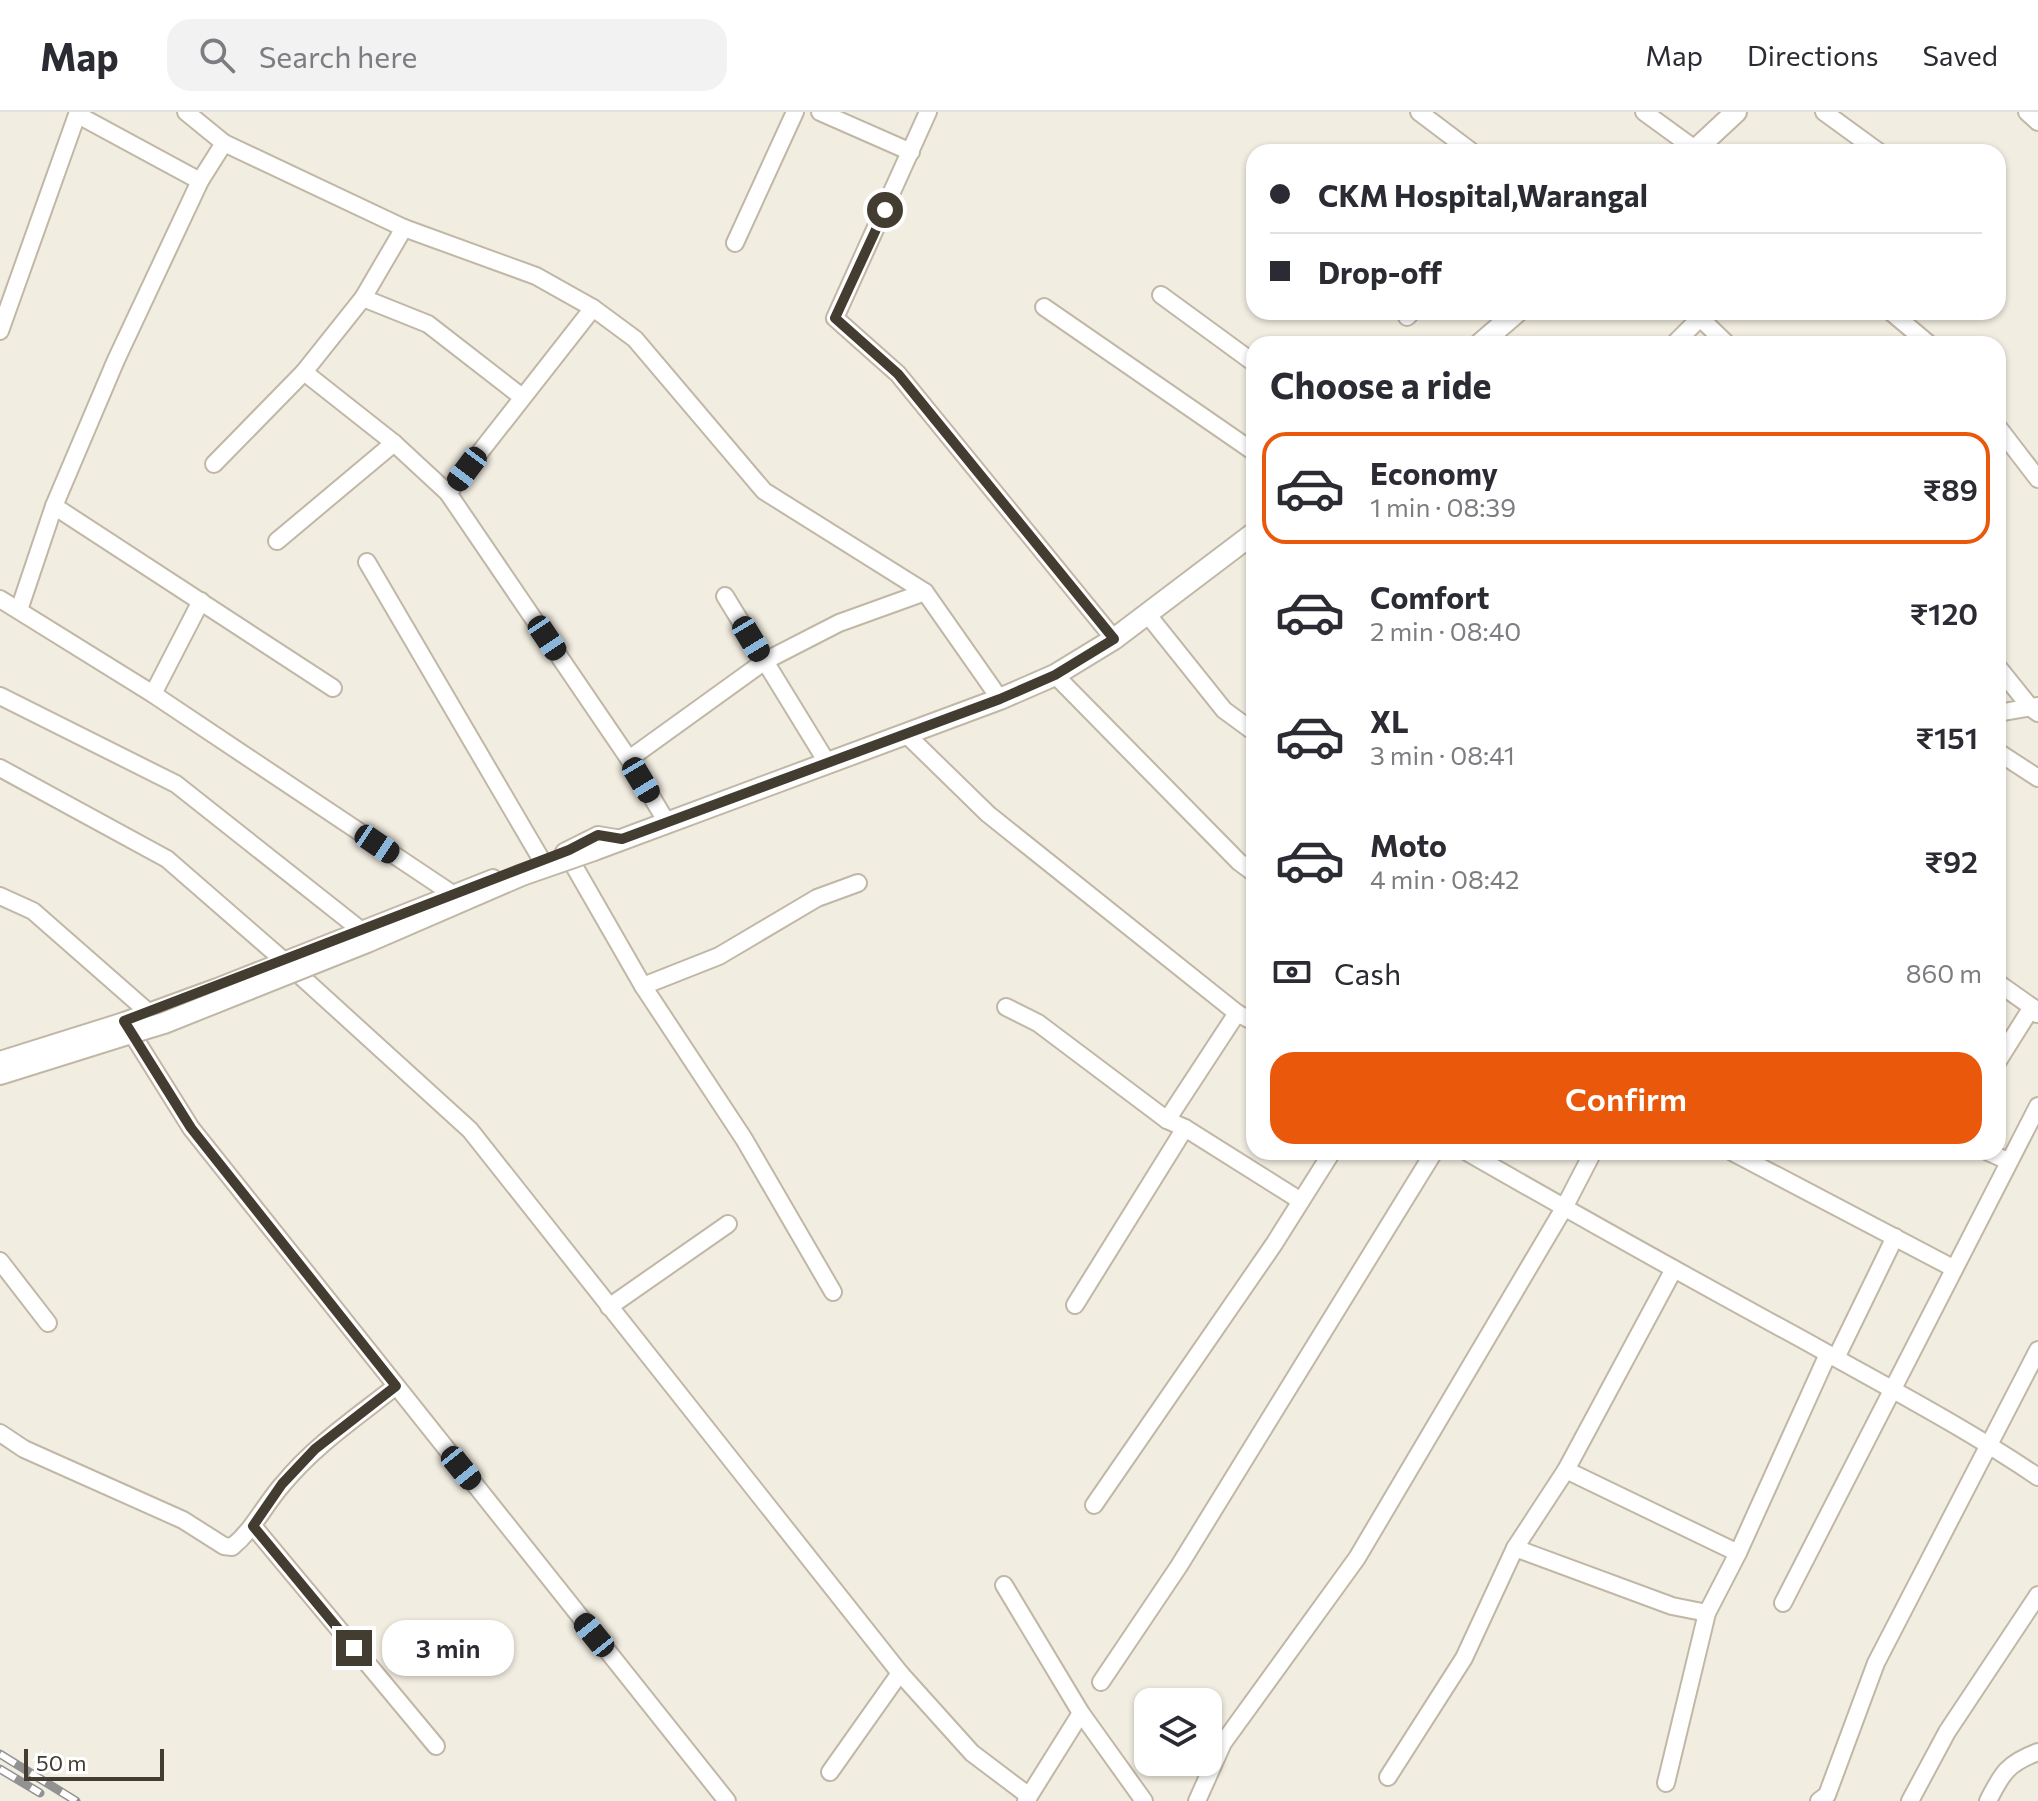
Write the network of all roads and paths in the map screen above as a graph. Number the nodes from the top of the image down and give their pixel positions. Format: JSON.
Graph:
{"nodes":[{"id":1,"x":186,"y":112,"type":"edge"},
{"id":2,"x":795,"y":112,"type":"edge"},
{"id":3,"x":820,"y":112,"type":"edge"},
{"id":4,"x":928,"y":112,"type":"edge"},
{"id":5,"x":1419,"y":112,"type":"edge"},
{"id":6,"x":1644,"y":112,"type":"edge"},
{"id":7,"x":1736,"y":112,"type":"edge"},
{"id":8,"x":1824,"y":112,"type":"edge"},
{"id":9,"x":2027,"y":112,"type":"edge"},
{"id":10,"x":78,"y":113,"type":"edge"},
{"id":11,"x":2038,"y":122,"type":"edge"},
{"id":12,"x":224,"y":143,"type":"junction"},
{"id":13,"x":1461,"y":144,"type":"edge"},
{"id":14,"x":1687,"y":144,"type":"edge"},
{"id":15,"x":1703,"y":144,"type":"edge"},
{"id":16,"x":1868,"y":144,"type":"edge"},
{"id":17,"x":911,"y":152,"type":"junction"},
{"id":18,"x":200,"y":181,"type":"junction"},
{"id":19,"x":404,"y":228,"type":"junction"},
{"id":20,"x":735,"y":243,"type":"dead end"},
{"id":21,"x":1161,"y":295,"type":"dead end"},
{"id":22,"x":363,"y":298,"type":"junction"},
{"id":23,"x":1044,"y":307,"type":"dead end"},
{"id":24,"x":593,"y":308,"type":"junction"},
{"id":25,"x":1508,"y":320,"type":"edge"},
{"id":26,"x":1693,"y":320,"type":"edge"},
{"id":27,"x":1702,"y":320,"type":"edge"},
{"id":28,"x":1900,"y":320,"type":"edge"},
{"id":29,"x":0,"y":331,"type":"edge"},
{"id":30,"x":1489,"y":336,"type":"edge"},
{"id":31,"x":1680,"y":336,"type":"edge"},
{"id":32,"x":1719,"y":336,"type":"edge"},
{"id":33,"x":1920,"y":336,"type":"edge"},
{"id":34,"x":1246,"y":357,"type":"edge"},
{"id":35,"x":304,"y":372,"type":"junction"},
{"id":36,"x":522,"y":397,"type":"junction"},
{"id":37,"x":2006,"y":437,"type":"edge"},
{"id":38,"x":394,"y":443,"type":"junction"},
{"id":39,"x":1246,"y":446,"type":"edge"},
{"id":40,"x":214,"y":464,"type":"dead end"},
{"id":41,"x":2038,"y":479,"type":"edge"},
{"id":42,"x":448,"y":493,"type":"junction"},
{"id":43,"x":54,"y":506,"type":"junction"},
{"id":44,"x":1246,"y":539,"type":"edge"},
{"id":45,"x":277,"y":541,"type":"dead end"},
{"id":46,"x":367,"y":562,"type":"dead end"},
{"id":47,"x":925,"y":592,"type":"junction"},
{"id":48,"x":725,"y":596,"type":"dead end"},
{"id":49,"x":0,"y":599,"type":"edge"},
{"id":50,"x":201,"y":601,"type":"junction"},
{"id":51,"x":19,"y":610,"type":"junction"},
{"id":52,"x":1148,"y":615,"type":"junction"},
{"id":53,"x":1114,"y":639,"type":"junction"},
{"id":54,"x":765,"y":661,"type":"junction"},
{"id":55,"x":1055,"y":675,"type":"junction"},
{"id":56,"x":2006,"y":676,"type":"edge"},
{"id":57,"x":333,"y":688,"type":"dead end"},
{"id":58,"x":153,"y":694,"type":"junction"},
{"id":59,"x":0,"y":696,"type":"edge"},
{"id":60,"x":1000,"y":699,"type":"junction"},
{"id":61,"x":2036,"y":709,"type":"edge"},
{"id":62,"x":2006,"y":712,"type":"edge"},
{"id":63,"x":1246,"y":726,"type":"edge"},
{"id":64,"x":906,"y":734,"type":"junction"},
{"id":65,"x":2006,"y":757,"type":"edge"},
{"id":66,"x":629,"y":759,"type":"junction"},
{"id":67,"x":828,"y":764,"type":"junction"},
{"id":68,"x":0,"y":768,"type":"edge"},
{"id":69,"x":2038,"y":778,"type":"edge"},
{"id":70,"x":666,"y":821,"type":"junction"},
{"id":71,"x":622,"y":839,"type":"junction"},
{"id":72,"x":541,"y":859,"type":"junction"},
{"id":73,"x":570,"y":859,"type":"junction"},
{"id":74,"x":1246,"y":867,"type":"edge"},
{"id":75,"x":858,"y":883,"type":"dead end"},
{"id":76,"x":451,"y":893,"type":"junction"},
{"id":77,"x":0,"y":896,"type":"edge"},
{"id":78,"x":362,"y":931,"type":"junction"},
{"id":79,"x":282,"y":959,"type":"junction"},
{"id":80,"x":643,"y":986,"type":"junction"},
{"id":81,"x":2006,"y":989,"type":"edge"},
{"id":82,"x":1006,"y":1007,"type":"dead end"},
{"id":83,"x":147,"y":1011,"type":"junction"},
{"id":84,"x":2035,"y":1011,"type":"edge"},
{"id":85,"x":1237,"y":1013,"type":"junction"},
{"id":86,"x":1246,"y":1018,"type":"edge"},
{"id":87,"x":124,"y":1021,"type":"junction"},
{"id":88,"x":2006,"y":1050,"type":"edge"},
{"id":89,"x":0,"y":1060,"type":"edge"},
{"id":90,"x":0,"y":1074,"type":"edge"},
{"id":91,"x":2038,"y":1106,"type":"edge"},
{"id":92,"x":1167,"y":1120,"type":"junction"},
{"id":93,"x":1185,"y":1128,"type":"junction"},
{"id":94,"x":1327,"y":1160,"type":"edge"},
{"id":95,"x":1429,"y":1160,"type":"edge"},
{"id":96,"x":1481,"y":1160,"type":"edge"},
{"id":97,"x":1589,"y":1160,"type":"edge"},
{"id":98,"x":1747,"y":1160,"type":"edge"},
{"id":99,"x":2008,"y":1161,"type":"joint"},
{"id":100,"x":1301,"y":1201,"type":"junction"},
{"id":101,"x":1564,"y":1208,"type":"junction"},
{"id":102,"x":728,"y":1224,"type":"dead end"},
{"id":103,"x":1895,"y":1237,"type":"junction"},
{"id":104,"x":0,"y":1261,"type":"edge"},
{"id":105,"x":1953,"y":1268,"type":"junction"},
{"id":106,"x":1674,"y":1269,"type":"junction"},
{"id":107,"x":833,"y":1292,"type":"dead end"},
{"id":108,"x":1075,"y":1305,"type":"dead end"},
{"id":109,"x":609,"y":1307,"type":"junction"},
{"id":110,"x":48,"y":1323,"type":"dead end"},
{"id":111,"x":2038,"y":1350,"type":"edge"},
{"id":112,"x":1832,"y":1356,"type":"junction"},
{"id":113,"x":396,"y":1386,"type":"junction"},
{"id":114,"x":1892,"y":1388,"type":"junction"},
{"id":115,"x":0,"y":1433,"type":"edge"},
{"id":116,"x":1990,"y":1444,"type":"junction"},
{"id":117,"x":1566,"y":1470,"type":"junction"},
{"id":118,"x":2038,"y":1477,"type":"edge"},
{"id":119,"x":1094,"y":1505,"type":"dead end"},
{"id":120,"x":253,"y":1526,"type":"junction"},
{"id":121,"x":1515,"y":1548,"type":"junction"},
{"id":122,"x":1738,"y":1553,"type":"junction"},
{"id":123,"x":1004,"y":1585,"type":"dead end"},
{"id":124,"x":2038,"y":1595,"type":"edge"},
{"id":125,"x":1783,"y":1603,"type":"dead end"},
{"id":126,"x":1707,"y":1613,"type":"junction"},
{"id":127,"x":900,"y":1673,"type":"junction"},
{"id":128,"x":1101,"y":1682,"type":"dead end"},
{"id":129,"x":1081,"y":1713,"type":"junction"},
{"id":130,"x":436,"y":1746,"type":"dead end"},
{"id":131,"x":2038,"y":1752,"type":"edge"},
{"id":132,"x":830,"y":1772,"type":"dead end"},
{"id":133,"x":1388,"y":1777,"type":"dead end"},
{"id":134,"x":1666,"y":1783,"type":"dead end"},
{"id":135,"x":1028,"y":1798,"type":"edge"},
{"id":136,"x":727,"y":1801,"type":"edge"},
{"id":137,"x":1144,"y":1801,"type":"edge"},
{"id":138,"x":1197,"y":1801,"type":"edge"},
{"id":139,"x":1819,"y":1801,"type":"edge"},
{"id":140,"x":1910,"y":1801,"type":"edge"},
{"id":141,"x":1988,"y":1801,"type":"edge"}],
"edges":[{"from":1,"to":12,"type":"street"},
{"from":2,"to":20,"type":"street"},
{"from":3,"to":17,"type":"street"},
{"from":4,"to":17,"type":"street"},
{"from":5,"to":13,"type":"street"},
{"from":6,"to":14,"type":"street"},
{"from":7,"to":15,"type":"street"},
{"from":8,"to":16,"type":"street"},
{"from":9,"to":11,"type":"street"},
{"from":10,"to":18,"type":"street"},
{"from":10,"to":29,"type":"street"},
{"from":12,"to":18,"type":"street"},
{"from":12,"to":19,"type":"street"},
{"from":17,"to":53,"type":"street"},
{"from":18,"to":43,"type":"street"},
{"from":19,"to":22,"type":"street"},
{"from":19,"to":24,"type":"street"},
{"from":21,"to":34,"type":"street"},
{"from":22,"to":35,"type":"street"},
{"from":22,"to":36,"type":"street"},
{"from":23,"to":39,"type":"street"},
{"from":24,"to":36,"type":"street"},
{"from":24,"to":47,"type":"street"},
{"from":25,"to":30,"type":"street"},
{"from":26,"to":31,"type":"street"},
{"from":27,"to":32,"type":"street"},
{"from":28,"to":33,"type":"street"},
{"from":35,"to":38,"type":"street"},
{"from":35,"to":40,"type":"street"},
{"from":36,"to":42,"type":"street"},
{"from":37,"to":41,"type":"street"},
{"from":38,"to":42,"type":"street"},
{"from":38,"to":45,"type":"street"},
{"from":42,"to":66,"type":"street"},
{"from":43,"to":50,"type":"street"},
{"from":43,"to":51,"type":"street"},
{"from":44,"to":52,"type":"street"},
{"from":46,"to":72,"type":"street"},
{"from":47,"to":54,"type":"street"},
{"from":47,"to":60,"type":"street"},
{"from":48,"to":54,"type":"street"},
{"from":49,"to":51,"type":"street"},
{"from":50,"to":57,"type":"street"},
{"from":50,"to":58,"type":"street"},
{"from":51,"to":58,"type":"street"},
{"from":52,"to":53,"type":"street"},
{"from":52,"to":63,"type":"street"},
{"from":53,"to":55,"type":"street"},
{"from":54,"to":66,"type":"street"},
{"from":54,"to":67,"type":"street"},
{"from":55,"to":60,"type":"street"},
{"from":55,"to":74,"type":"street"},
{"from":56,"to":61,"type":"street"},
{"from":58,"to":76,"type":"street"},
{"from":59,"to":78,"type":"street"},
{"from":60,"to":64,"type":"street"},
{"from":61,"to":62,"type":"street"},
{"from":64,"to":67,"type":"street"},
{"from":64,"to":85,"type":"street"},
{"from":65,"to":69,"type":"street"},
{"from":66,"to":70,"type":"street"},
{"from":67,"to":70,"type":"street"},
{"from":68,"to":79,"type":"street"},
{"from":70,"to":71,"type":"street"},
{"from":71,"to":72,"type":"street"},
{"from":71,"to":73,"type":"street","bridge":true},
{"from":72,"to":76,"type":"street"},
{"from":73,"to":80,"type":"street"},
{"from":73,"to":90,"type":"street","bridge":true},
{"from":75,"to":80,"type":"street"},
{"from":76,"to":78,"type":"street"},
{"from":77,"to":83,"type":"street"},
{"from":78,"to":79,"type":"street"},
{"from":79,"to":83,"type":"street"},
{"from":79,"to":109,"type":"street"},
{"from":80,"to":107,"type":"street"},
{"from":81,"to":84,"type":"street"},
{"from":82,"to":92,"type":"street"},
{"from":83,"to":87,"type":"street"},
{"from":84,"to":88,"type":"street"},
{"from":85,"to":86,"type":"street"},
{"from":85,"to":92,"type":"street"},
{"from":87,"to":89,"type":"street"},
{"from":87,"to":113,"type":"street"},
{"from":91,"to":99,"type":"street"},
{"from":92,"to":93,"type":"street"},
{"from":93,"to":100,"type":"street"},
{"from":93,"to":108,"type":"street"},
{"from":94,"to":100,"type":"street"},
{"from":95,"to":128,"type":"street"},
{"from":96,"to":101,"type":"street"},
{"from":97,"to":101,"type":"street"},
{"from":98,"to":103,"type":"street"},
{"from":99,"to":105,"type":"street"},
{"from":100,"to":119,"type":"street"},
{"from":101,"to":106,"type":"street"},
{"from":101,"to":138,"type":"street"},
{"from":102,"to":109,"type":"street"},
{"from":103,"to":105,"type":"street"},
{"from":103,"to":112,"type":"street"},
{"from":104,"to":110,"type":"street"},
{"from":105,"to":114,"type":"street"},
{"from":106,"to":112,"type":"street"},
{"from":106,"to":117,"type":"street"},
{"from":109,"to":127,"type":"street"},
{"from":111,"to":116,"type":"street"},
{"from":112,"to":114,"type":"street"},
{"from":112,"to":122,"type":"street"},
{"from":113,"to":120,"type":"street"},
{"from":113,"to":136,"type":"street"},
{"from":114,"to":116,"type":"street"},
{"from":114,"to":125,"type":"street"},
{"from":115,"to":120,"type":"street"},
{"from":116,"to":118,"type":"street"},
{"from":116,"to":139,"type":"street"},
{"from":117,"to":121,"type":"street"},
{"from":117,"to":122,"type":"street"},
{"from":120,"to":130,"type":"street"},
{"from":121,"to":126,"type":"street"},
{"from":121,"to":133,"type":"street"},
{"from":122,"to":126,"type":"street"},
{"from":123,"to":129,"type":"street"},
{"from":124,"to":140,"type":"street"},
{"from":126,"to":134,"type":"street"},
{"from":127,"to":132,"type":"street"},
{"from":127,"to":135,"type":"street"},
{"from":129,"to":135,"type":"street"},
{"from":129,"to":137,"type":"street"},
{"from":131,"to":141,"type":"street"}]}
